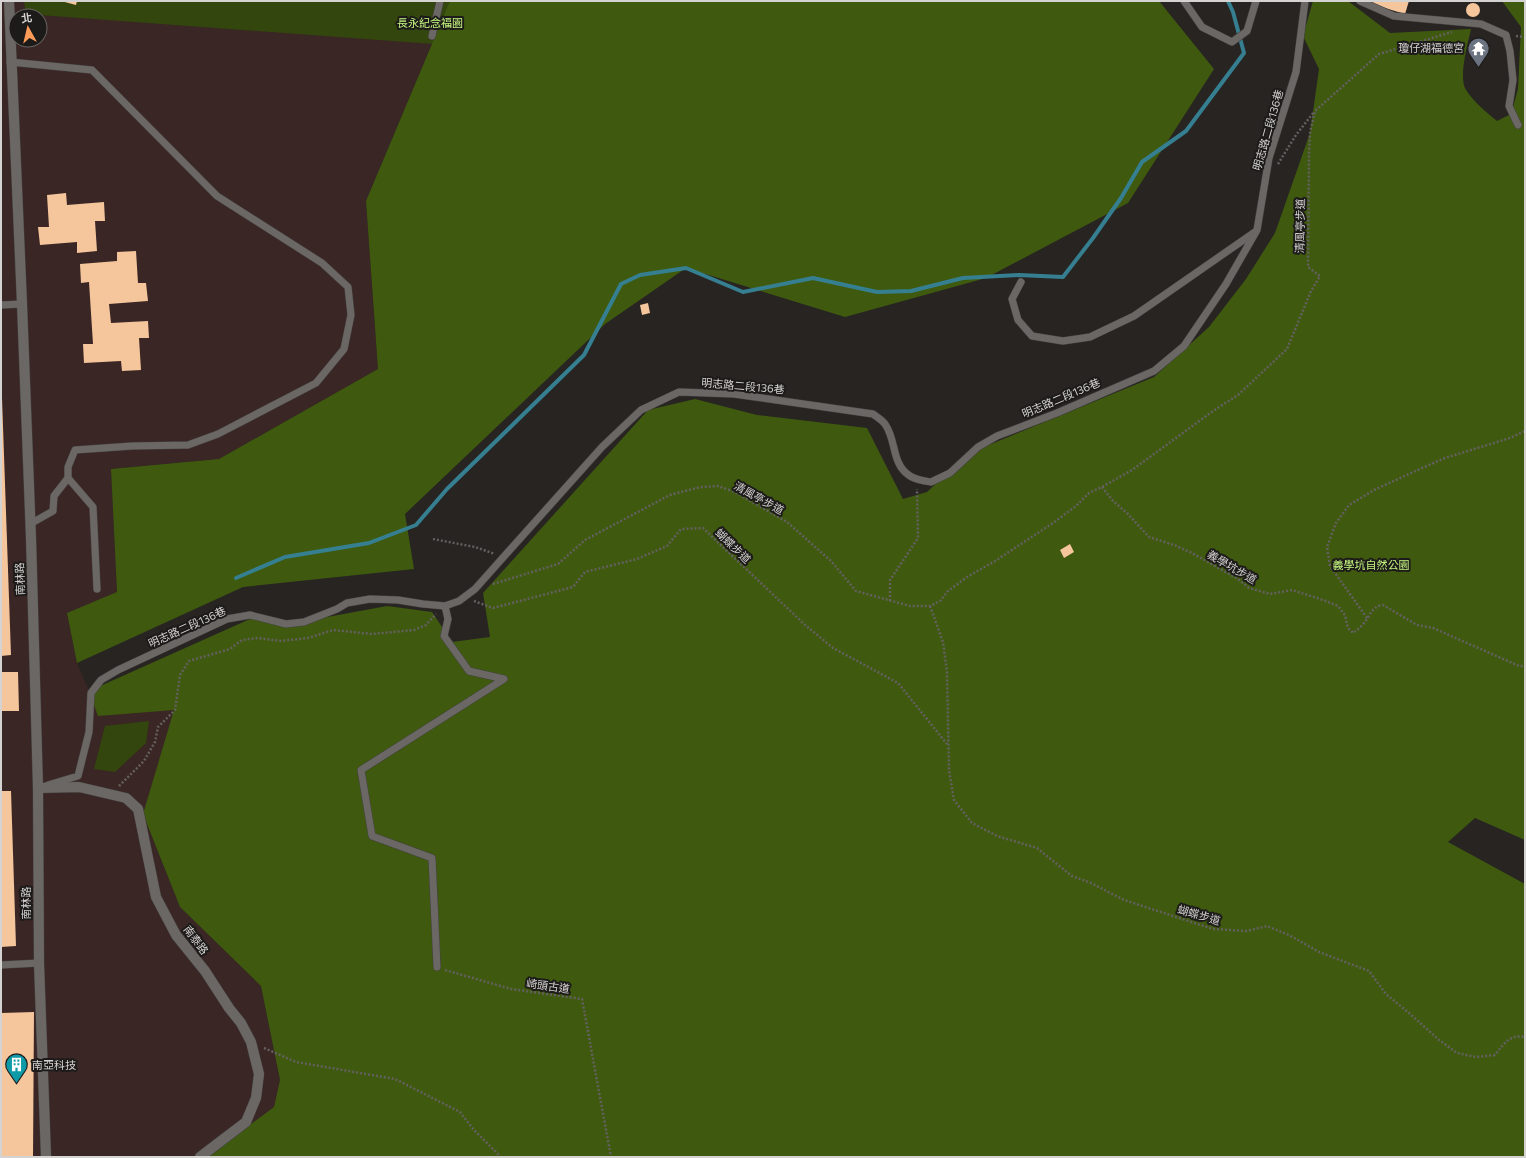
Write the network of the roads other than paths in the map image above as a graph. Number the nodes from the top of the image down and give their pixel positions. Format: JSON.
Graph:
{"nodes":[{"id":1,"x":8,"y":1,"type":"edge"},
{"id":2,"x":440,"y":1,"type":"edge"},
{"id":3,"x":1184,"y":1,"type":"edge"},
{"id":4,"x":1256,"y":1,"type":"edge"},
{"id":5,"x":1305,"y":1,"type":"edge"},
{"id":6,"x":1360,"y":1,"type":"edge"},
{"id":7,"x":432,"y":36,"type":"dead end"},
{"id":8,"x":10,"y":62,"type":"junction"},
{"id":9,"x":1518,"y":125,"type":"dead end"},
{"id":10,"x":1257,"y":230,"type":"junction"},
{"id":11,"x":1021,"y":282,"type":"dead end"},
{"id":12,"x":22,"y":304,"type":"junction"},
{"id":13,"x":1,"y":305,"type":"edge"},
{"id":14,"x":68,"y":478,"type":"junction"},
{"id":15,"x":30,"y":524,"type":"junction"},
{"id":16,"x":97,"y":589,"type":"dead end"},
{"id":17,"x":445,"y":608,"type":"junction"},
{"id":18,"x":38,"y":788,"type":"junction"},
{"id":19,"x":39,"y":963,"type":"junction"},
{"id":20,"x":1,"y":965,"type":"edge"},
{"id":21,"x":437,"y":967,"type":"road end"},
{"id":22,"x":46,"y":1157,"type":"edge"},
{"id":23,"x":200,"y":1157,"type":"edge"}],
"edges":[{"from":1,"to":8,"type":"street","name":"南林路"},
{"from":2,"to":7,"type":"lane"},
{"from":3,"to":4,"type":"lane"},
{"from":5,"to":10,"type":"lane","name":"明志路二段136巷"},
{"from":6,"to":9,"type":"lane"},
{"from":8,"to":12,"type":"street","name":"南林路"},
{"from":8,"to":14,"type":"lane"},
{"from":10,"to":11,"type":"lane"},
{"from":10,"to":17,"type":"lane","name":"明志路二段136巷"},
{"from":12,"to":13,"type":"lane"},
{"from":12,"to":15,"type":"street","name":"南林路"},
{"from":14,"to":15,"type":"lane"},
{"from":14,"to":16,"type":"lane"},
{"from":15,"to":18,"type":"street","name":"南林路"},
{"from":17,"to":18,"type":"lane","name":"明志路二段136巷"},
{"from":17,"to":21,"type":"lane"},
{"from":18,"to":19,"type":"street","name":"南林路"},
{"from":18,"to":23,"type":"street","name":"南泰路"},
{"from":19,"to":20,"type":"lane"},
{"from":19,"to":22,"type":"street","name":"南林路"}]}
